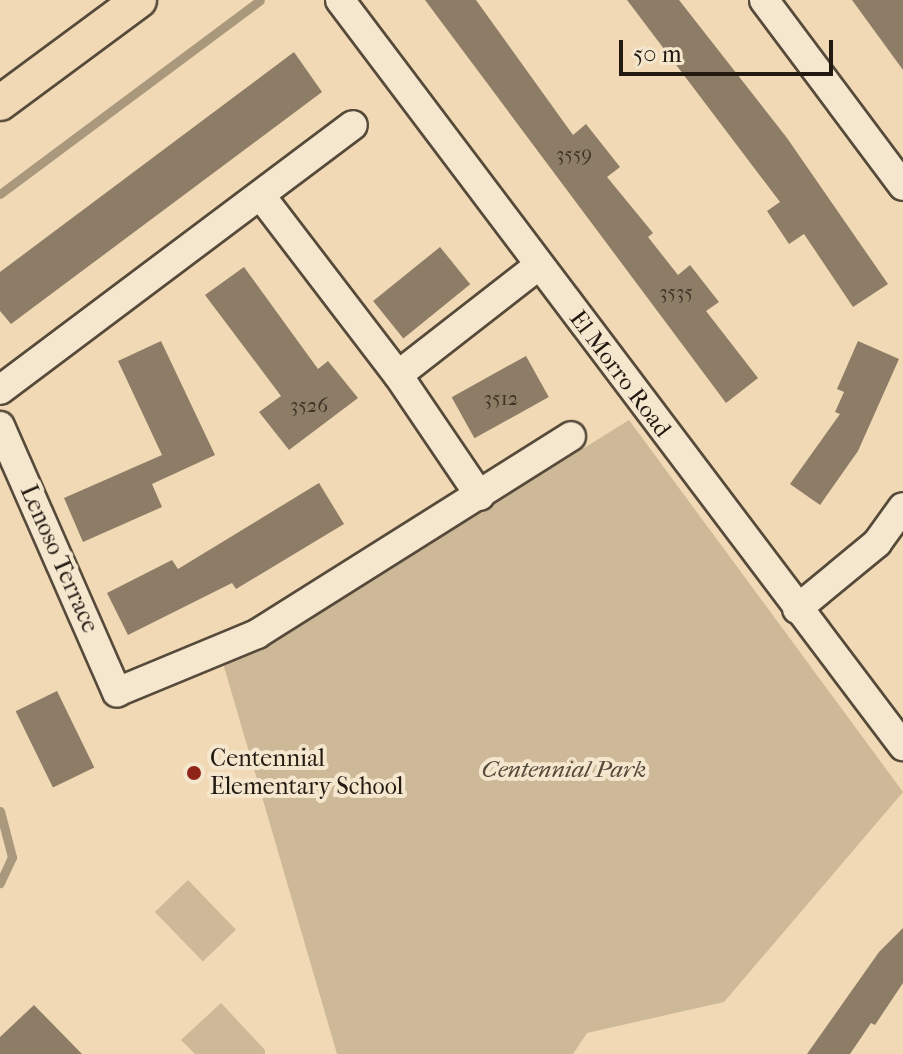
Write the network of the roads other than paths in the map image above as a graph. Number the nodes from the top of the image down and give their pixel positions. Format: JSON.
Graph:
{"nodes":[{"id":1,"x":139,"y":0,"type":"edge"},
{"id":2,"x":340,"y":0,"type":"edge"},
{"id":3,"x":764,"y":0,"type":"edge"},
{"id":4,"x":0,"y":103,"type":"edge"},
{"id":5,"x":353,"y":125,"type":"dead end"},
{"id":6,"x":903,"y":186,"type":"edge"},
{"id":7,"x":261,"y":196,"type":"junction"},
{"id":8,"x":538,"y":266,"type":"junction"},
{"id":9,"x":398,"y":375,"type":"junction"},
{"id":10,"x":0,"y":390,"type":"edge"},
{"id":11,"x":0,"y":426,"type":"edge"},
{"id":12,"x":571,"y":436,"type":"dead end"},
{"id":13,"x":480,"y":496,"type":"junction"},
{"id":14,"x":903,"y":507,"type":"edge"},
{"id":15,"x":797,"y":609,"type":"junction"},
{"id":16,"x":903,"y":746,"type":"edge"}],
"edges":[{"from":1,"to":4,"type":"main road"},
{"from":2,"to":8,"type":"street","name":"El Morro Road"},
{"from":3,"to":6,"type":"street"},
{"from":5,"to":7,"type":"street"},
{"from":7,"to":9,"type":"street"},
{"from":7,"to":10,"type":"street"},
{"from":8,"to":9,"type":"street"},
{"from":8,"to":15,"type":"street","name":"El Morro Road"},
{"from":9,"to":13,"type":"street"},
{"from":11,"to":13,"type":"street","name":"Lenoso Terrace"},
{"from":12,"to":13,"type":"street"},
{"from":14,"to":15,"type":"street"},
{"from":15,"to":16,"type":"street","name":"El Morro Road"}]}
